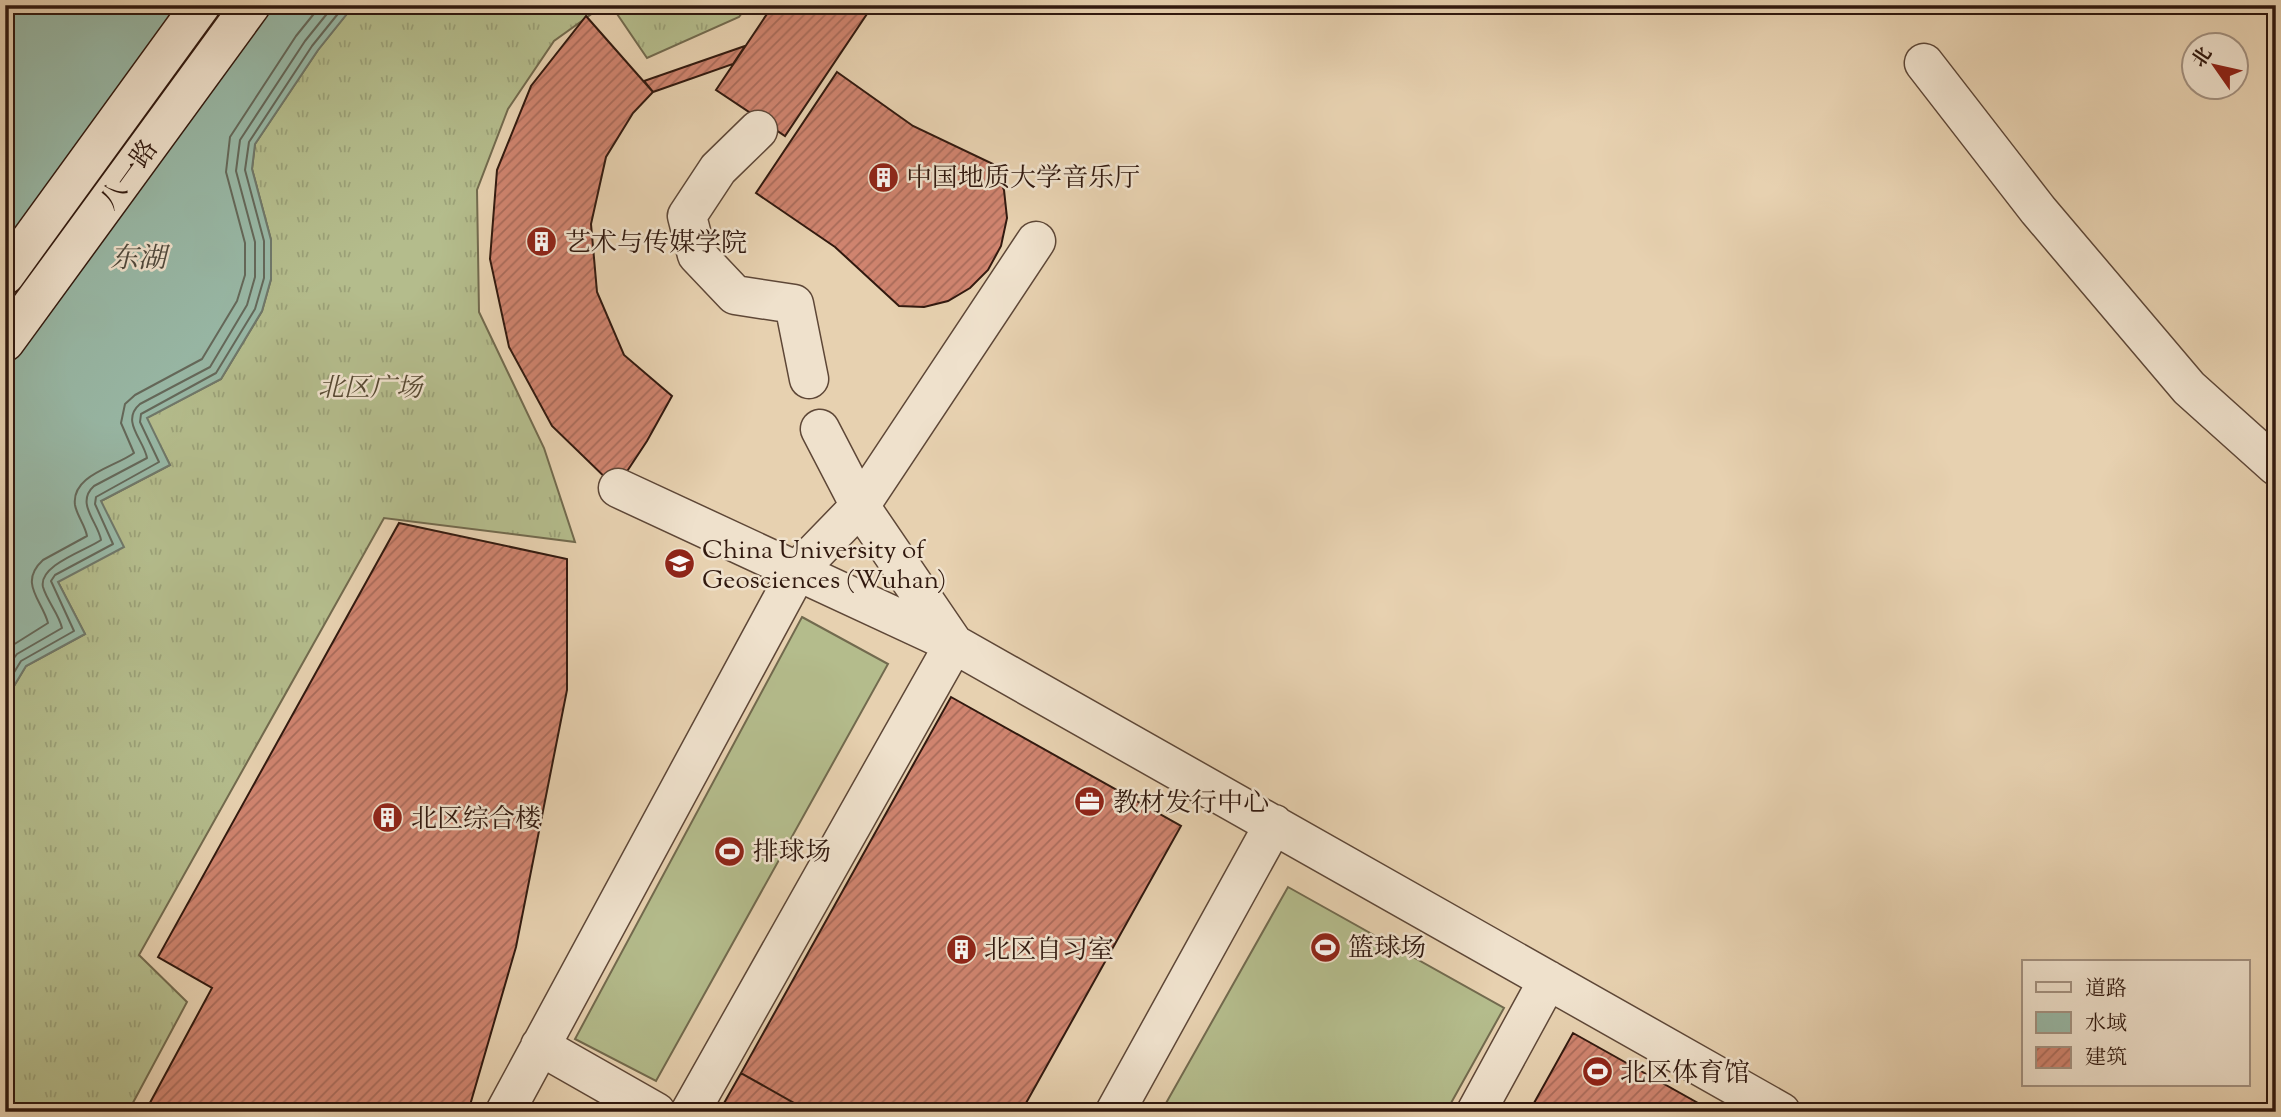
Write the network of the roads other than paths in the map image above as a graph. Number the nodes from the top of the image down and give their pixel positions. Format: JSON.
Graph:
{"nodes":[{"id":1,"x":201,"y":5,"type":"edge"},
{"id":2,"x":251,"y":5,"type":"edge"},
{"id":3,"x":1924,"y":63,"type":"dead end"},
{"id":4,"x":758,"y":130,"type":"dead end"},
{"id":5,"x":1036,"y":241,"type":"dead end"},
{"id":6,"x":5,"y":275,"type":"edge"},
{"id":7,"x":5,"y":342,"type":"edge"},
{"id":8,"x":808,"y":379,"type":"dead end"},
{"id":9,"x":820,"y":429,"type":"dead end"},
{"id":10,"x":2276,"y":466,"type":"edge"},
{"id":11,"x":618,"y":488,"type":"dead end"},
{"id":12,"x":860,"y":506,"type":"junction"},
{"id":13,"x":798,"y":570,"type":"junction"},
{"id":14,"x":954,"y":644,"type":"junction"},
{"id":15,"x":1274,"y":824,"type":"junction"},
{"id":16,"x":1548,"y":980,"type":"junction"},
{"id":17,"x":540,"y":1046,"type":"junction"},
{"id":18,"x":505,"y":1112,"type":"edge"},
{"id":19,"x":656,"y":1112,"type":"edge"},
{"id":20,"x":690,"y":1112,"type":"edge"},
{"id":21,"x":1115,"y":1112,"type":"edge"},
{"id":22,"x":1476,"y":1112,"type":"edge"},
{"id":23,"x":1781,"y":1112,"type":"edge"}],
"edges":[{"from":1,"to":6,"type":"street","name":"八一路"},
{"from":2,"to":7,"type":"street","name":"八一路"},
{"from":3,"to":10,"type":"street"},
{"from":4,"to":8,"type":"street"},
{"from":5,"to":12,"type":"street"},
{"from":9,"to":12,"type":"street"},
{"from":11,"to":13,"type":"street"},
{"from":12,"to":13,"type":"street"},
{"from":12,"to":14,"type":"street"},
{"from":13,"to":14,"type":"street"},
{"from":13,"to":17,"type":"street"},
{"from":14,"to":15,"type":"street"},
{"from":14,"to":20,"type":"street"},
{"from":15,"to":16,"type":"street"},
{"from":15,"to":21,"type":"street"},
{"from":16,"to":22,"type":"street"},
{"from":16,"to":23,"type":"street"},
{"from":17,"to":18,"type":"street"},
{"from":17,"to":19,"type":"street"}]}
